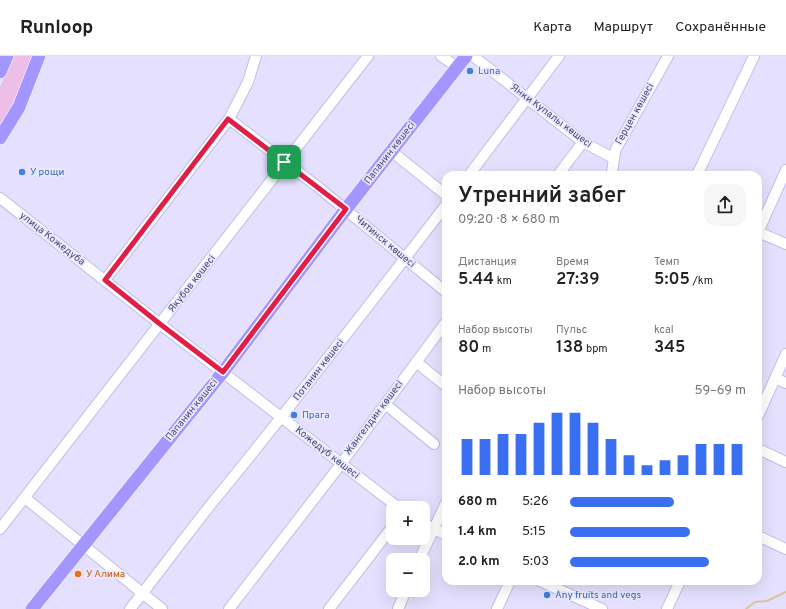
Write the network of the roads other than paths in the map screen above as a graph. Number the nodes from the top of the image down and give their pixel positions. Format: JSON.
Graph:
{"nodes":[{"id":1,"x":7,"y":56,"type":"edge"},
{"id":2,"x":39,"y":56,"type":"edge"},
{"id":3,"x":256,"y":56,"type":"edge"},
{"id":4,"x":368,"y":56,"type":"edge"},
{"id":5,"x":441,"y":56,"type":"edge"},
{"id":6,"x":466,"y":56,"type":"edge"},
{"id":7,"x":473,"y":56,"type":"edge"},
{"id":8,"x":559,"y":56,"type":"edge"},
{"id":9,"x":668,"y":56,"type":"edge"},
{"id":10,"x":754,"y":56,"type":"edge"},
{"id":11,"x":457,"y":67,"type":"junction"},
{"id":12,"x":0,"y":72,"type":"edge"},
{"id":13,"x":527,"y":98,"type":"junction"},
{"id":14,"x":228,"y":119,"type":"junction"},
{"id":15,"x":0,"y":138,"type":"edge"},
{"id":16,"x":583,"y":142,"type":"junction"},
{"id":17,"x":391,"y":151,"type":"junction"},
{"id":18,"x":613,"y":158,"type":"junction"},
{"id":19,"x":284,"y":162,"type":"junction"},
{"id":20,"x":786,"y":170,"type":"edge"},
{"id":21,"x":472,"y":171,"type":"edge"},
{"id":22,"x":561,"y":171,"type":"edge"},
{"id":23,"x":612,"y":171,"type":"edge"},
{"id":24,"x":698,"y":171,"type":"edge"},
{"id":25,"x":442,"y":192,"type":"edge"},
{"id":26,"x":0,"y":198,"type":"edge"},
{"id":27,"x":346,"y":209,"type":"junction"},
{"id":28,"x":442,"y":210,"type":"edge"},
{"id":29,"x":762,"y":223,"type":"edge"},
{"id":30,"x":762,"y":234,"type":"edge"},
{"id":31,"x":786,"y":244,"type":"edge"},
{"id":32,"x":405,"y":259,"type":"junction"},
{"id":33,"x":105,"y":280,"type":"junction"},
{"id":34,"x":442,"y":289,"type":"edge"},
{"id":35,"x":160,"y":324,"type":"junction"},
{"id":36,"x":442,"y":327,"type":"edge"},
{"id":37,"x":786,"y":354,"type":"edge"},
{"id":38,"x":416,"y":362,"type":"junction"},
{"id":39,"x":223,"y":372,"type":"junction"},
{"id":40,"x":775,"y":378,"type":"junction"},
{"id":41,"x":442,"y":383,"type":"edge"},
{"id":42,"x":786,"y":383,"type":"edge"},
{"id":43,"x":385,"y":404,"type":"junction"},
{"id":44,"x":762,"y":407,"type":"edge"},
{"id":45,"x":281,"y":417,"type":"junction"},
{"id":46,"x":434,"y":444,"type":"dead end"},
{"id":47,"x":762,"y":451,"type":"edge"},
{"id":48,"x":786,"y":462,"type":"edge"},
{"id":49,"x":341,"y":464,"type":"junction"},
{"id":50,"x":25,"y":498,"type":"junction"},
{"id":51,"x":390,"y":501,"type":"edge"},
{"id":52,"x":442,"y":510,"type":"edge"},
{"id":53,"x":430,"y":527,"type":"edge"},
{"id":54,"x":0,"y":529,"type":"edge"},
{"id":55,"x":433,"y":529,"type":"junction"},
{"id":56,"x":442,"y":534,"type":"edge"},
{"id":57,"x":386,"y":535,"type":"edge"},
{"id":58,"x":762,"y":538,"type":"edge"},
{"id":59,"x":82,"y":546,"type":"junction"},
{"id":60,"x":786,"y":548,"type":"edge"},
{"id":61,"x":422,"y":553,"type":"edge"},
{"id":62,"x":508,"y":585,"type":"edge"},
{"id":63,"x":549,"y":585,"type":"edge"},
{"id":64,"x":678,"y":585,"type":"edge"},
{"id":65,"x":143,"y":594,"type":"junction"},
{"id":66,"x":403,"y":597,"type":"edge"},
{"id":67,"x":32,"y":609,"type":"edge"},
{"id":68,"x":130,"y":609,"type":"edge"},
{"id":69,"x":162,"y":609,"type":"edge"},
{"id":70,"x":229,"y":609,"type":"edge"},
{"id":71,"x":329,"y":609,"type":"edge"},
{"id":72,"x":398,"y":609,"type":"edge"},
{"id":73,"x":496,"y":609,"type":"edge"},
{"id":74,"x":602,"y":609,"type":"edge"},
{"id":75,"x":667,"y":609,"type":"edge"}],
"edges":[{"from":1,"to":12,"type":"main road"},
{"from":2,"to":15,"type":"main road"},
{"from":3,"to":14,"type":"street"},
{"from":4,"to":19,"type":"street","name":"Якубов көшесі"},
{"from":5,"to":11,"type":"street"},
{"from":6,"to":11,"type":"main road","name":"Папанин көшесі"},
{"from":7,"to":13,"type":"street","name":"Янки Купалы көшесі"},
{"from":8,"to":13,"type":"street"},
{"from":9,"to":18,"type":"street","name":"Герцен көшесі"},
{"from":10,"to":24,"type":"street"},
{"from":11,"to":17,"type":"main road","name":"Папанин көшесі"},
{"from":13,"to":16,"type":"street","name":"Янки Купалы көшесі"},
{"from":13,"to":21,"type":"street"},
{"from":14,"to":19,"type":"street","name":"Читинск көшесі"},
{"from":14,"to":33,"type":"street"},
{"from":16,"to":18,"type":"street","name":"Янки Купалы көшесі"},
{"from":16,"to":22,"type":"street"},
{"from":17,"to":25,"type":"street"},
{"from":17,"to":27,"type":"main road","name":"Папанин көшесі"},
{"from":18,"to":23,"type":"street","name":"Герцен көшесі"},
{"from":19,"to":27,"type":"street","name":"Читинск көшесі"},
{"from":19,"to":35,"type":"street","name":"Якубов көшесі"},
{"from":20,"to":29,"type":"street"},
{"from":26,"to":33,"type":"street","name":"улица Кожедуба"},
{"from":27,"to":32,"type":"street","name":"Читинск көшесі"},
{"from":27,"to":39,"type":"main road","name":"Папанин көшесі"},
{"from":28,"to":32,"type":"street","name":"Потанин көшесі"},
{"from":30,"to":31,"type":"street"},
{"from":32,"to":34,"type":"street","name":"Читинск көшесі"},
{"from":32,"to":45,"type":"street","name":"Потанин көшесі"},
{"from":33,"to":35,"type":"street","name":"Кожедуб көшесі"},
{"from":35,"to":39,"type":"street","name":"Кожедуб көшесі"},
{"from":35,"to":50,"type":"street","name":"Якубов көшесі"},
{"from":36,"to":38,"type":"street","name":"Жангелдин көшесі"},
{"from":37,"to":40,"type":"street"},
{"from":38,"to":41,"type":"street"},
{"from":38,"to":43,"type":"street","name":"Жангелдин көшесі"},
{"from":39,"to":45,"type":"street","name":"Кожедуб көшесі"},
{"from":39,"to":59,"type":"main road","name":"Папанин көшесі"},
{"from":40,"to":42,"type":"street"},
{"from":40,"to":44,"type":"street"},
{"from":43,"to":46,"type":"street"},
{"from":43,"to":49,"type":"street","name":"Жангелдин көшесі"},
{"from":45,"to":49,"type":"street","name":"Кожедуб көшесі"},
{"from":45,"to":65,"type":"street","name":"Потанин көшесі"},
{"from":47,"to":48,"type":"street"},
{"from":49,"to":51,"type":"street","name":"Кожедуб көшесі"},
{"from":49,"to":70,"type":"street","name":"Жангелдин көшесі"},
{"from":50,"to":54,"type":"street","name":"Якубов көшесі"},
{"from":50,"to":59,"type":"street"},
{"from":52,"to":55,"type":"street"},
{"from":53,"to":55,"type":"street"},
{"from":55,"to":56,"type":"street"},
{"from":55,"to":61,"type":"street"},
{"from":57,"to":71,"type":"street"},
{"from":58,"to":60,"type":"street"},
{"from":59,"to":65,"type":"street"},
{"from":59,"to":67,"type":"main road","name":"Папанин көшесі"},
{"from":62,"to":73,"type":"street"},
{"from":63,"to":74,"type":"street"},
{"from":64,"to":75,"type":"street"},
{"from":65,"to":68,"type":"street","name":"Потанин көшесі"},
{"from":65,"to":69,"type":"street"},
{"from":66,"to":72,"type":"street"}]}
